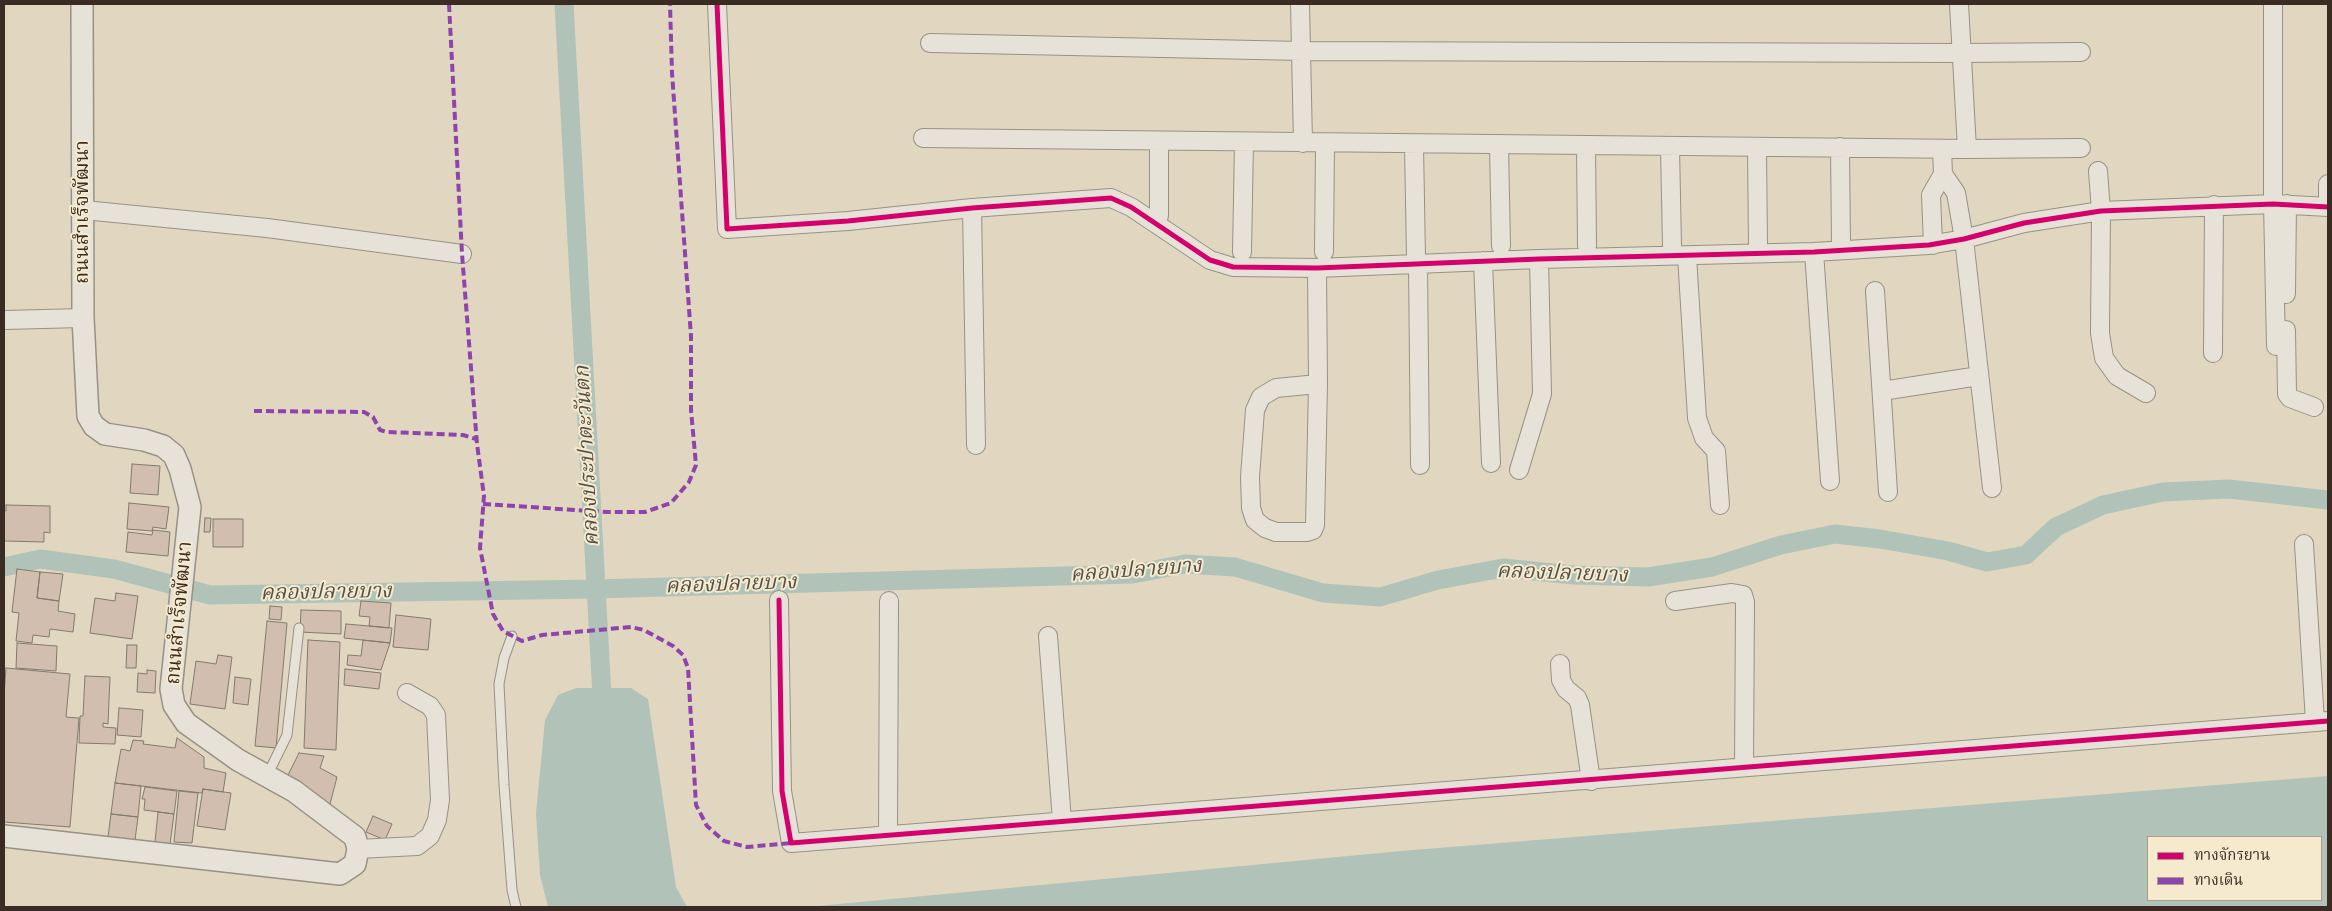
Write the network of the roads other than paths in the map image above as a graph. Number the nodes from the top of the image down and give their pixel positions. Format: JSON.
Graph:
{"nodes":[{"id":1,"x":82,"y":4,"type":"edge"},
{"id":2,"x":717,"y":4,"type":"edge"},
{"id":3,"x":1300,"y":4,"type":"edge"},
{"id":4,"x":1959,"y":4,"type":"edge"},
{"id":5,"x":2273,"y":4,"type":"edge"},
{"id":6,"x":930,"y":43,"type":"dead end"},
{"id":7,"x":1302,"y":51,"type":"junction"},
{"id":8,"x":2081,"y":52,"type":"dead end"},
{"id":9,"x":1962,"y":53,"type":"junction"},
{"id":10,"x":922,"y":138,"type":"dead end"},
{"id":11,"x":1159,"y":142,"type":"junction"},
{"id":12,"x":1244,"y":143,"type":"junction"},
{"id":13,"x":1303,"y":143,"type":"junction"},
{"id":14,"x":1326,"y":144,"type":"junction"},
{"id":15,"x":1414,"y":144,"type":"junction"},
{"id":16,"x":1498,"y":145,"type":"junction"},
{"id":17,"x":1586,"y":146,"type":"junction"},
{"id":18,"x":1670,"y":147,"type":"junction"},
{"id":19,"x":1840,"y":147,"type":"junction"},
{"id":20,"x":1757,"y":148,"type":"junction"},
{"id":21,"x":2081,"y":148,"type":"dead end"},
{"id":22,"x":1942,"y":149,"type":"junction"},
{"id":23,"x":1967,"y":149,"type":"junction"},
{"id":24,"x":2098,"y":171,"type":"dead end"},
{"id":25,"x":1943,"y":174,"type":"junction"},
{"id":26,"x":2328,"y":184,"type":"edge"},
{"id":27,"x":2280,"y":204,"type":"junction"},
{"id":28,"x":2214,"y":205,"type":"junction"},
{"id":29,"x":2328,"y":207,"type":"edge"},
{"id":30,"x":972,"y":208,"type":"junction"},
{"id":31,"x":84,"y":210,"type":"junction"},
{"id":32,"x":2101,"y":211,"type":"junction"},
{"id":33,"x":1159,"y":216,"type":"dead end"},
{"id":34,"x":1964,"y":239,"type":"junction"},
{"id":35,"x":1841,"y":245,"type":"dead end"},
{"id":36,"x":1934,"y":245,"type":"junction"},
{"id":37,"x":1501,"y":246,"type":"dead end"},
{"id":38,"x":1587,"y":246,"type":"dead end"},
{"id":39,"x":1672,"y":246,"type":"dead end"},
{"id":40,"x":1758,"y":246,"type":"dead end"},
{"id":41,"x":1242,"y":252,"type":"dead end"},
{"id":42,"x":1814,"y":252,"type":"junction"},
{"id":43,"x":462,"y":254,"type":"dead end"},
{"id":44,"x":1688,"y":256,"type":"junction"},
{"id":45,"x":1539,"y":259,"type":"junction"},
{"id":46,"x":1321,"y":260,"type":"junction"},
{"id":47,"x":1417,"y":261,"type":"junction"},
{"id":48,"x":1483,"y":261,"type":"junction"},
{"id":49,"x":1875,"y":291,"type":"dead end"},
{"id":50,"x":83,"y":318,"type":"junction"},
{"id":51,"x":4,"y":320,"type":"edge"},
{"id":52,"x":2276,"y":346,"type":"dead end"},
{"id":53,"x":2213,"y":353,"type":"dead end"},
{"id":54,"x":1979,"y":376,"type":"junction"},
{"id":55,"x":1318,"y":384,"type":"junction"},
{"id":56,"x":1882,"y":391,"type":"junction"},
{"id":57,"x":2146,"y":393,"type":"dead end"},
{"id":58,"x":2314,"y":407,"type":"dead end"},
{"id":59,"x":976,"y":444,"type":"dead end"},
{"id":60,"x":1491,"y":463,"type":"dead end"},
{"id":61,"x":1420,"y":465,"type":"dead end"},
{"id":62,"x":1519,"y":470,"type":"dead end"},
{"id":63,"x":1830,"y":481,"type":"dead end"},
{"id":64,"x":1992,"y":488,"type":"dead end"},
{"id":65,"x":1888,"y":492,"type":"dead end"},
{"id":66,"x":1720,"y":505,"type":"dead end"},
{"id":67,"x":2304,"y":544,"type":"dead end"},
{"id":68,"x":779,"y":600,"type":"dead end"},
{"id":69,"x":889,"y":601,"type":"dead end"},
{"id":70,"x":1675,"y":601,"type":"dead end"},
{"id":71,"x":300,"y":628,"type":"dead end"},
{"id":72,"x":512,"y":636,"type":"dead end"},
{"id":73,"x":1048,"y":636,"type":"dead end"},
{"id":74,"x":1560,"y":664,"type":"dead end"},
{"id":75,"x":408,"y":693,"type":"dead end"},
{"id":76,"x":2322,"y":722,"type":"edge"},
{"id":77,"x":1744,"y":768,"type":"junction"},
{"id":78,"x":267,"y":776,"type":"junction"},
{"id":79,"x":1591,"y":780,"type":"junction"},
{"id":80,"x":1062,"y":820,"type":"junction"},
{"id":81,"x":888,"y":835,"type":"junction"},
{"id":82,"x":4,"y":836,"type":"edge"},
{"id":83,"x":358,"y":849,"type":"junction"},
{"id":84,"x":516,"y":907,"type":"edge"}],
"edges":[{"from":1,"to":31,"type":"street","name":"ถนนสำเร็จพัฒนา"},
{"from":2,"to":30,"type":"street"},
{"from":3,"to":7,"type":"street"},
{"from":4,"to":9,"type":"street"},
{"from":5,"to":27,"type":"street"},
{"from":6,"to":7,"type":"street"},
{"from":7,"to":9,"type":"street"},
{"from":7,"to":13,"type":"street"},
{"from":8,"to":9,"type":"street"},
{"from":9,"to":23,"type":"street"},
{"from":10,"to":11,"type":"street"},
{"from":11,"to":12,"type":"street"},
{"from":11,"to":33,"type":"street"},
{"from":12,"to":13,"type":"street"},
{"from":12,"to":41,"type":"street"},
{"from":13,"to":14,"type":"street"},
{"from":14,"to":15,"type":"street"},
{"from":14,"to":46,"type":"street"},
{"from":15,"to":16,"type":"street"},
{"from":15,"to":47,"type":"street"},
{"from":16,"to":17,"type":"street"},
{"from":16,"to":37,"type":"street"},
{"from":17,"to":18,"type":"street"},
{"from":17,"to":38,"type":"street"},
{"from":18,"to":20,"type":"street"},
{"from":18,"to":39,"type":"street"},
{"from":19,"to":20,"type":"street"},
{"from":19,"to":22,"type":"street"},
{"from":19,"to":35,"type":"street"},
{"from":20,"to":40,"type":"street"},
{"from":21,"to":23,"type":"street"},
{"from":22,"to":23,"type":"street"},
{"from":22,"to":25,"type":"street"},
{"from":24,"to":32,"type":"street"},
{"from":25,"to":34,"type":"street"},
{"from":25,"to":36,"type":"street"},
{"from":26,"to":29,"type":"street"},
{"from":27,"to":28,"type":"street"},
{"from":27,"to":29,"type":"street"},
{"from":27,"to":52,"type":"street"},
{"from":27,"to":58,"type":"street"},
{"from":28,"to":32,"type":"street"},
{"from":28,"to":53,"type":"street"},
{"from":30,"to":46,"type":"street"},
{"from":30,"to":59,"type":"street"},
{"from":31,"to":43,"type":"street"},
{"from":31,"to":50,"type":"street","name":"ถนนสำเร็จพัฒนา"},
{"from":32,"to":34,"type":"street"},
{"from":32,"to":57,"type":"street"},
{"from":34,"to":36,"type":"street"},
{"from":34,"to":54,"type":"street"},
{"from":36,"to":42,"type":"street"},
{"from":42,"to":44,"type":"street"},
{"from":42,"to":63,"type":"street"},
{"from":44,"to":45,"type":"street"},
{"from":44,"to":66,"type":"street"},
{"from":45,"to":48,"type":"street"},
{"from":45,"to":62,"type":"street"},
{"from":46,"to":47,"type":"street"},
{"from":46,"to":55,"type":"street"},
{"from":47,"to":48,"type":"street"},
{"from":47,"to":61,"type":"street"},
{"from":48,"to":60,"type":"street"},
{"from":49,"to":56,"type":"street"},
{"from":50,"to":51,"type":"street"},
{"from":50,"to":78,"type":"street","name":"ถนนสำเร็จพัฒนา"},
{"from":54,"to":56,"type":"street"},
{"from":54,"to":64,"type":"street"},
{"from":55,"to":55,"type":"street"},
{"from":56,"to":65,"type":"street"},
{"from":67,"to":76,"type":"street"},
{"from":68,"to":81,"type":"street"},
{"from":69,"to":81,"type":"street"},
{"from":70,"to":77,"type":"street"},
{"from":71,"to":78,"type":"lane"},
{"from":72,"to":84,"type":"lane"},
{"from":73,"to":80,"type":"street"},
{"from":74,"to":79,"type":"street"},
{"from":75,"to":83,"type":"street"},
{"from":76,"to":77,"type":"street"},
{"from":77,"to":79,"type":"street"},
{"from":78,"to":83,"type":"street","name":"ถนนสำเร็จพัฒนา"},
{"from":79,"to":80,"type":"street"},
{"from":80,"to":81,"type":"street"},
{"from":82,"to":83,"type":"street"}]}
